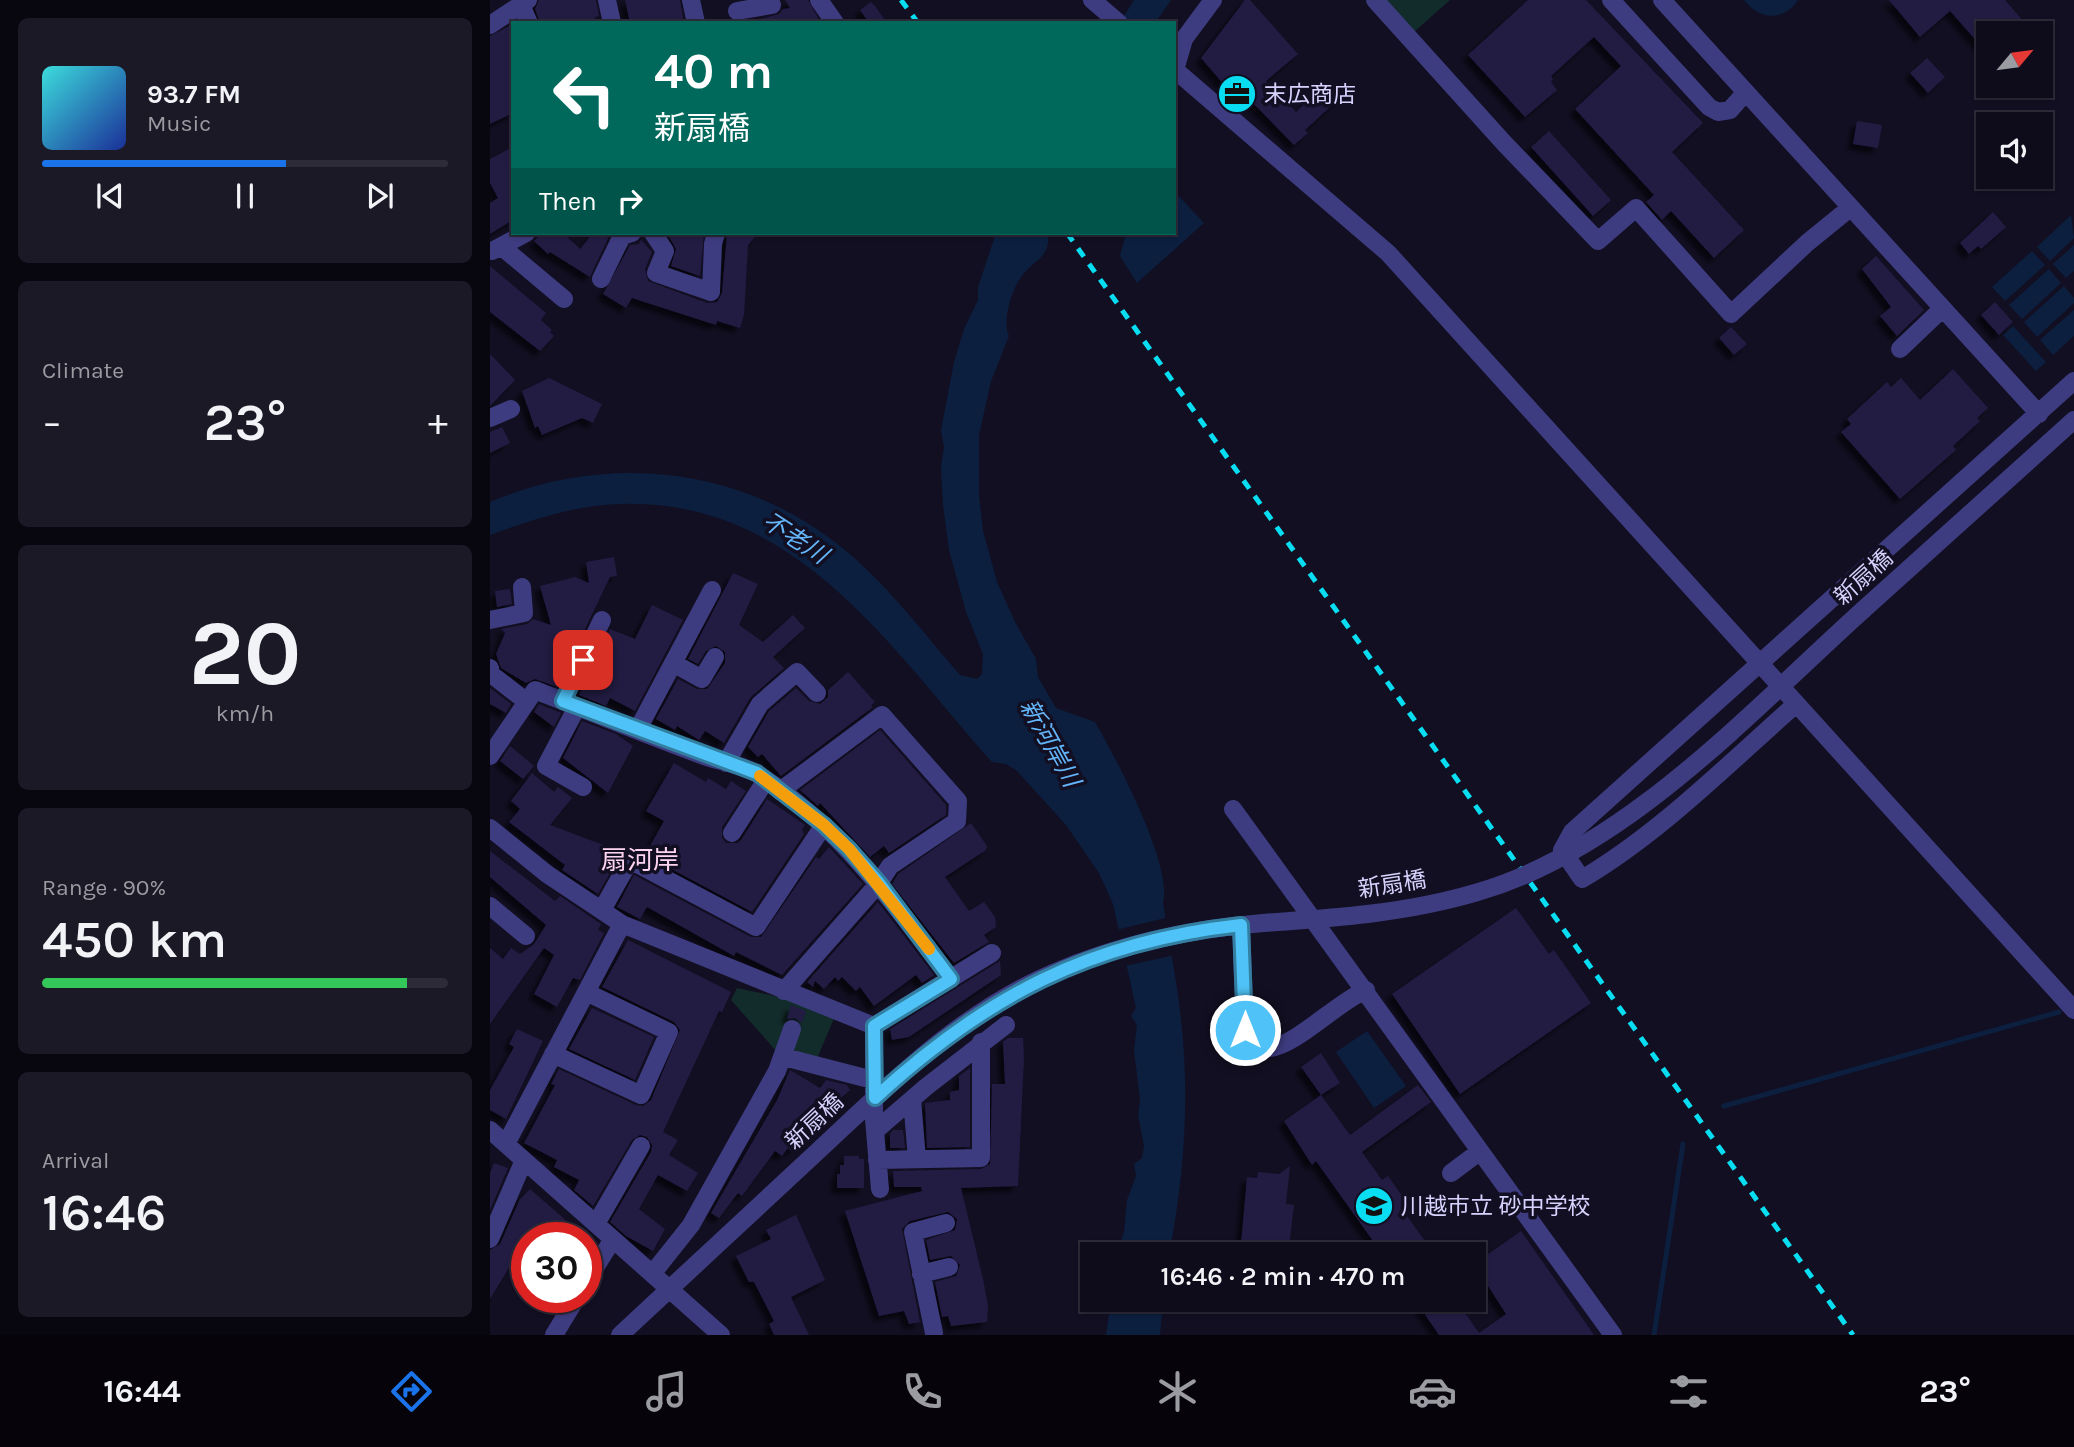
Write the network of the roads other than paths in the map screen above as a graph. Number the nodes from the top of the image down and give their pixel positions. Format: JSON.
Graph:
{"nodes":[{"id":1,"x":495,"y":0,"type":"edge"},
{"id":2,"x":607,"y":0,"type":"edge"},
{"id":3,"x":691,"y":0,"type":"edge"},
{"id":4,"x":820,"y":0,"type":"edge"},
{"id":5,"x":1213,"y":0,"type":"edge"},
{"id":6,"x":1375,"y":0,"type":"edge"},
{"id":7,"x":1611,"y":0,"type":"edge"},
{"id":8,"x":1662,"y":0,"type":"edge"},
{"id":9,"x":1095,"y":3,"type":"edge"},
{"id":10,"x":520,"y":5,"type":"edge"},
{"id":11,"x":773,"y":9,"type":"edge"},
{"id":12,"x":737,"y":11,"type":"dead end"},
{"id":13,"x":528,"y":21,"type":"edge"},
{"id":14,"x":612,"y":21,"type":"edge"},
{"id":15,"x":696,"y":21,"type":"edge"},
{"id":16,"x":834,"y":21,"type":"edge"},
{"id":17,"x":1117,"y":21,"type":"edge"},
{"id":18,"x":490,"y":25,"type":"edge"},
{"id":19,"x":1176,"y":66,"type":"edge"},
{"id":20,"x":1176,"y":70,"type":"edge"},
{"id":21,"x":1745,"y":93,"type":"junction"},
{"id":22,"x":1850,"y":208,"type":"junction"},
{"id":23,"x":522,"y":235,"type":"edge"},
{"id":24,"x":624,"y":235,"type":"edge"},
{"id":25,"x":654,"y":235,"type":"edge"},
{"id":26,"x":715,"y":235,"type":"edge"},
{"id":27,"x":496,"y":248,"type":"edge"},
{"id":28,"x":601,"y":279,"type":"dead end"},
{"id":29,"x":564,"y":299,"type":"dead end"},
{"id":30,"x":1942,"y":309,"type":"junction"},
{"id":31,"x":1900,"y":349,"type":"dead end"},
{"id":32,"x":2074,"y":382,"type":"edge"},
{"id":33,"x":511,"y":409,"type":"dead end"},
{"id":34,"x":2039,"y":414,"type":"junction"},
{"id":35,"x":490,"y":418,"type":"edge"},
{"id":36,"x":2074,"y":420,"type":"edge"},
{"id":37,"x":522,"y":587,"type":"dead end"},
{"id":38,"x":712,"y":590,"type":"dead end"},
{"id":39,"x":490,"y":620,"type":"edge"},
{"id":40,"x":602,"y":620,"type":"dead end"},
{"id":41,"x":715,"y":657,"type":"dead end"},
{"id":42,"x":673,"y":663,"type":"junction"},
{"id":43,"x":1761,"y":665,"type":"junction"},
{"id":44,"x":490,"y":668,"type":"edge"},
{"id":45,"x":817,"y":693,"type":"dead end"},
{"id":46,"x":527,"y":702,"type":"junction"},
{"id":47,"x":570,"y":704,"type":"junction"},
{"id":48,"x":1796,"y":704,"type":"junction"},
{"id":49,"x":638,"y":729,"type":"junction"},
{"id":50,"x":491,"y":754,"type":"edge"},
{"id":51,"x":726,"y":763,"type":"junction"},
{"id":52,"x":773,"y":786,"type":"junction"},
{"id":53,"x":583,"y":787,"type":"dead end"},
{"id":54,"x":1233,"y":809,"type":"dead end"},
{"id":55,"x":824,"y":825,"type":"junction"},
{"id":56,"x":490,"y":828,"type":"edge"},
{"id":57,"x":732,"y":833,"type":"dead end"},
{"id":58,"x":879,"y":883,"type":"junction"},
{"id":59,"x":490,"y":906,"type":"edge"},
{"id":60,"x":601,"y":910,"type":"junction"},
{"id":61,"x":622,"y":925,"type":"junction"},
{"id":62,"x":1241,"y":925,"type":"junction"},
{"id":63,"x":526,"y":936,"type":"dead end"},
{"id":64,"x":992,"y":953,"type":"dead end"},
{"id":65,"x":951,"y":979,"type":"junction"},
{"id":66,"x":1366,"y":990,"type":"junction"},
{"id":67,"x":784,"y":991,"type":"junction"},
{"id":68,"x":586,"y":992,"type":"junction"},
{"id":69,"x":2074,"y":1010,"type":"edge"},
{"id":70,"x":1006,"y":1025,"type":"dead end"},
{"id":71,"x":874,"y":1026,"type":"junction"},
{"id":72,"x":792,"y":1029,"type":"dead end"},
{"id":73,"x":982,"y":1042,"type":"junction"},
{"id":74,"x":554,"y":1054,"type":"junction"},
{"id":75,"x":784,"y":1057,"type":"junction"},
{"id":76,"x":874,"y":1089,"type":"junction"},
{"id":77,"x":912,"y":1099,"type":"junction"},
{"id":78,"x":875,"y":1131,"type":"junction"},
{"id":79,"x":495,"y":1138,"type":"edge"},
{"id":80,"x":641,"y":1146,"type":"dead end"},
{"id":81,"x":1479,"y":1152,"type":"junction"},
{"id":82,"x":917,"y":1159,"type":"junction"},
{"id":83,"x":524,"y":1160,"type":"junction"},
{"id":84,"x":877,"y":1160,"type":"junction"},
{"id":85,"x":1451,"y":1173,"type":"dead end"},
{"id":86,"x":880,"y":1188,"type":"dead end"},
{"id":87,"x":594,"y":1222,"type":"edge"},
{"id":88,"x":597,"y":1222,"type":"edge"},
{"id":89,"x":946,"y":1223,"type":"dead end"},
{"id":90,"x":602,"y":1229,"type":"edge"},
{"id":91,"x":490,"y":1239,"type":"edge"},
{"id":92,"x":613,"y":1239,"type":"junction"},
{"id":93,"x":602,"y":1257,"type":"edge"},
{"id":94,"x":949,"y":1266,"type":"dead end"},
{"id":95,"x":652,"y":1274,"type":"junction"},
{"id":96,"x":921,"y":1274,"type":"junction"},
{"id":97,"x":670,"y":1289,"type":"junction"},
{"id":98,"x":567,"y":1313,"type":"edge"},
{"id":99,"x":932,"y":1334,"type":"edge"},
{"id":100,"x":554,"y":1335,"type":"edge"},
{"id":101,"x":620,"y":1335,"type":"edge"},
{"id":102,"x":721,"y":1335,"type":"edge"},
{"id":103,"x":1613,"y":1335,"type":"edge"}],
"edges":[{"from":1,"to":10,"type":"street"},
{"from":2,"to":14,"type":"street"},
{"from":3,"to":15,"type":"street"},
{"from":4,"to":16,"type":"street"},
{"from":5,"to":19,"type":"street"},
{"from":6,"to":22,"type":"street"},
{"from":7,"to":21,"type":"street"},
{"from":8,"to":21,"type":"street"},
{"from":9,"to":17,"type":"street"},
{"from":10,"to":13,"type":"street"},
{"from":10,"to":18,"type":"street"},
{"from":11,"to":12,"type":"street"},
{"from":20,"to":43,"type":"street"},
{"from":21,"to":22,"type":"street"},
{"from":22,"to":30,"type":"street"},
{"from":23,"to":27,"type":"street"},
{"from":24,"to":28,"type":"street"},
{"from":25,"to":26,"type":"street"},
{"from":27,"to":29,"type":"street"},
{"from":30,"to":31,"type":"street"},
{"from":30,"to":34,"type":"street"},
{"from":32,"to":34,"type":"street"},
{"from":33,"to":35,"type":"street"},
{"from":34,"to":43,"type":"street"},
{"from":36,"to":62,"type":"street","name":"新扇橋","bridge":true},
{"from":37,"to":39,"type":"street"},
{"from":38,"to":42,"type":"street"},
{"from":40,"to":47,"type":"street"},
{"from":41,"to":42,"type":"street"},
{"from":42,"to":49,"type":"street"},
{"from":43,"to":48,"type":"street"},
{"from":43,"to":48,"type":"street"},
{"from":44,"to":46,"type":"street"},
{"from":45,"to":51,"type":"street"},
{"from":46,"to":47,"type":"street"},
{"from":46,"to":50,"type":"street"},
{"from":47,"to":49,"type":"street"},
{"from":47,"to":53,"type":"street"},
{"from":48,"to":69,"type":"street"},
{"from":49,"to":51,"type":"street"},
{"from":51,"to":52,"type":"street"},
{"from":52,"to":55,"type":"street"},
{"from":52,"to":57,"type":"street"},
{"from":52,"to":58,"type":"street"},
{"from":54,"to":66,"type":"street"},
{"from":55,"to":58,"type":"street"},
{"from":55,"to":60,"type":"street"},
{"from":56,"to":60,"type":"street"},
{"from":58,"to":65,"type":"street"},
{"from":58,"to":67,"type":"street"},
{"from":59,"to":63,"type":"street"},
{"from":60,"to":61,"type":"street"},
{"from":61,"to":67,"type":"street"},
{"from":61,"to":68,"type":"street"},
{"from":62,"to":66,"type":"street"},
{"from":62,"to":76,"type":"street","name":"新扇橋"},
{"from":64,"to":65,"type":"street"},
{"from":65,"to":71,"type":"street"},
{"from":66,"to":81,"type":"street"},
{"from":67,"to":71,"type":"street"},
{"from":68,"to":74,"type":"street"},
{"from":68,"to":74,"type":"street"},
{"from":70,"to":73,"type":"street"},
{"from":71,"to":76,"type":"street"},
{"from":72,"to":75,"type":"street"},
{"from":73,"to":77,"type":"street"},
{"from":73,"to":82,"type":"street"},
{"from":74,"to":79,"type":"street"},
{"from":75,"to":76,"type":"street"},
{"from":75,"to":95,"type":"street"},
{"from":76,"to":78,"type":"street"},
{"from":76,"to":97,"type":"street","name":"新扇橋"},
{"from":77,"to":78,"type":"street"},
{"from":77,"to":82,"type":"street"},
{"from":78,"to":84,"type":"street"},
{"from":79,"to":83,"type":"street"},
{"from":80,"to":88,"type":"street"},
{"from":81,"to":85,"type":"street"},
{"from":81,"to":103,"type":"street"},
{"from":82,"to":84,"type":"street"},
{"from":83,"to":87,"type":"street"},
{"from":83,"to":91,"type":"street"},
{"from":84,"to":86,"type":"street"},
{"from":89,"to":96,"type":"street"},
{"from":90,"to":92,"type":"street"},
{"from":92,"to":93,"type":"street"},
{"from":92,"to":95,"type":"street"},
{"from":94,"to":96,"type":"street"},
{"from":95,"to":97,"type":"street"},
{"from":96,"to":99,"type":"street"},
{"from":97,"to":101,"type":"street","name":"新扇橋"},
{"from":97,"to":102,"type":"street"},
{"from":98,"to":100,"type":"street"}]}
